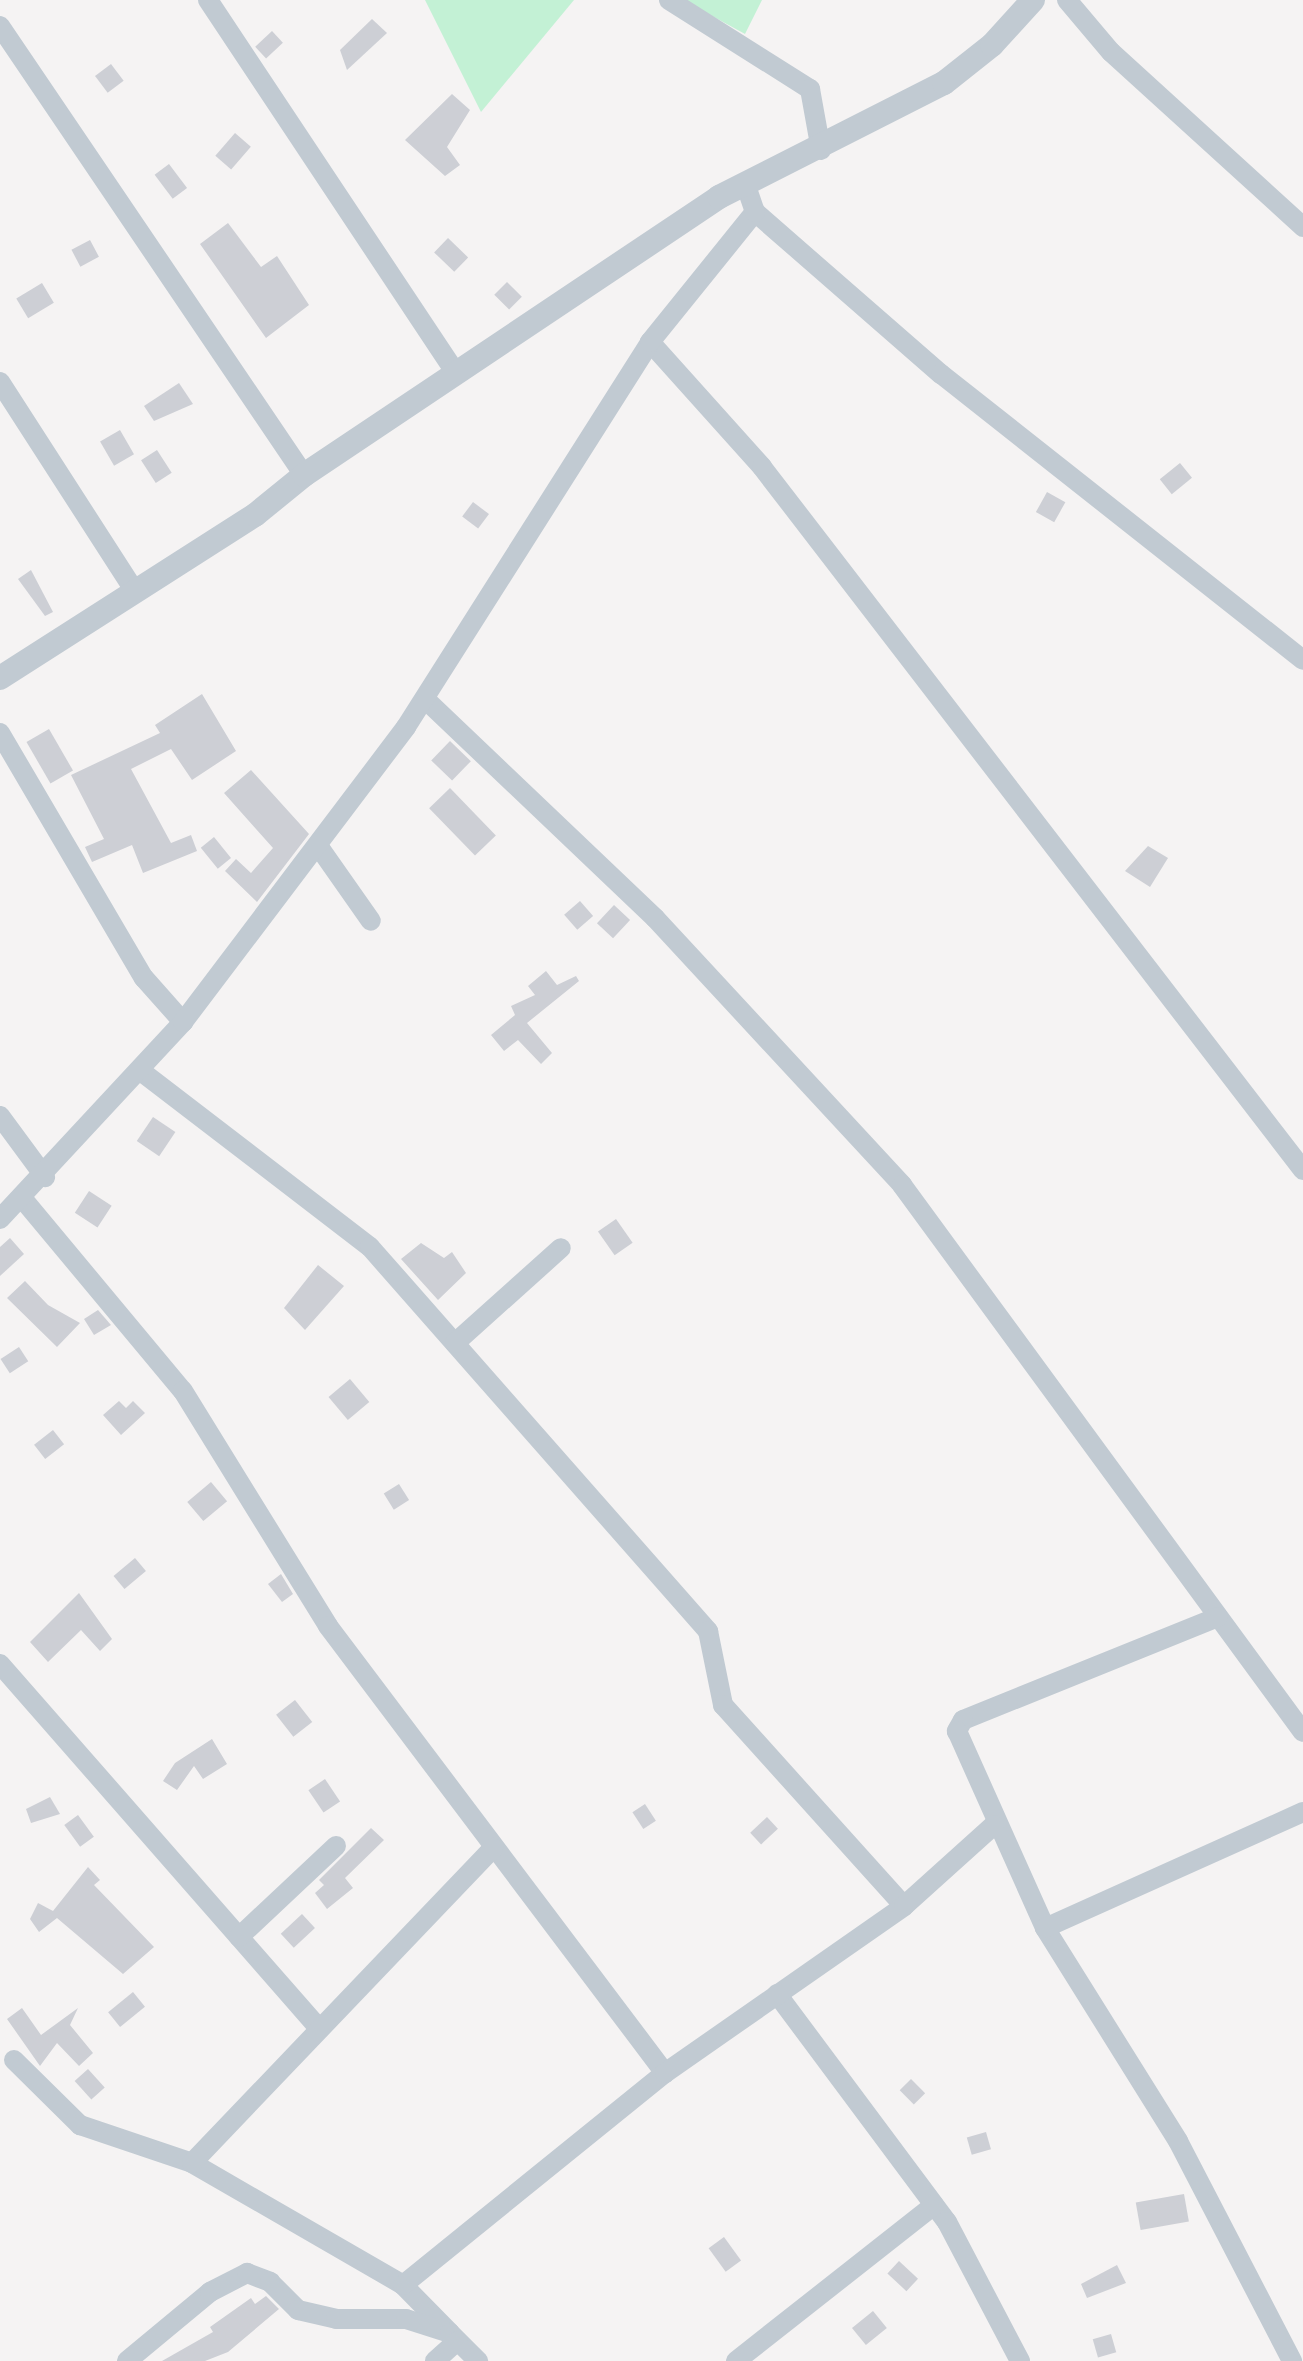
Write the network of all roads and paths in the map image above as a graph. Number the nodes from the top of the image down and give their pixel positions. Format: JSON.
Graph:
{"nodes":[{"id":1,"x":208,"y":0,"type":"edge"},
{"id":2,"x":669,"y":0,"type":"edge"},
{"id":3,"x":1033,"y":0,"type":"edge"},
{"id":4,"x":1067,"y":0,"type":"edge"},
{"id":5,"x":0,"y":26,"type":"edge"},
{"id":6,"x":821,"y":150,"type":"junction"},
{"id":7,"x":746,"y":186,"type":"junction"},
{"id":8,"x":755,"y":212,"type":"junction"},
{"id":9,"x":1303,"y":227,"type":"edge"},
{"id":10,"x":650,"y":342,"type":"junction"},
{"id":11,"x":456,"y":373,"type":"junction"},
{"id":12,"x":0,"y":382,"type":"edge"},
{"id":13,"x":304,"y":475,"type":"junction"},
{"id":14,"x":134,"y":590,"type":"junction"},
{"id":15,"x":1303,"y":660,"type":"edge"},
{"id":16,"x":0,"y":678,"type":"edge"},
{"id":17,"x":425,"y":699,"type":"junction"},
{"id":18,"x":0,"y":733,"type":"edge"},
{"id":19,"x":319,"y":847,"type":"junction"},
{"id":20,"x":371,"y":921,"type":"dead end"},
{"id":21,"x":183,"y":1022,"type":"junction"},
{"id":22,"x":142,"y":1072,"type":"junction"},
{"id":23,"x":0,"y":1116,"type":"edge"},
{"id":24,"x":1303,"y":1170,"type":"edge"},
{"id":25,"x":45,"y":1177,"type":"junction"},
{"id":26,"x":22,"y":1198,"type":"junction"},
{"id":27,"x":0,"y":1219,"type":"edge"},
{"id":28,"x":561,"y":1248,"type":"dead end"},
{"id":29,"x":455,"y":1343,"type":"junction"},
{"id":30,"x":1218,"y":1617,"type":"junction"},
{"id":31,"x":0,"y":1664,"type":"edge"},
{"id":32,"x":1303,"y":1732,"type":"edge"},
{"id":33,"x":1303,"y":1812,"type":"edge"},
{"id":34,"x":994,"y":1825,"type":"junction"},
{"id":35,"x":336,"y":1846,"type":"dead end"},
{"id":36,"x":493,"y":1848,"type":"junction"},
{"id":37,"x":904,"y":1906,"type":"junction"},
{"id":38,"x":1045,"y":1928,"type":"junction"},
{"id":39,"x":239,"y":1937,"type":"junction"},
{"id":40,"x":777,"y":1994,"type":"junction"},
{"id":41,"x":320,"y":2029,"type":"junction"},
{"id":42,"x":14,"y":2060,"type":"dead end"},
{"id":43,"x":665,"y":2073,"type":"junction"},
{"id":44,"x":192,"y":2163,"type":"junction"},
{"id":45,"x":934,"y":2205,"type":"junction"},
{"id":46,"x":403,"y":2285,"type":"junction"},
{"id":47,"x":454,"y":2337,"type":"junction"},
{"id":48,"x":127,"y":2361,"type":"edge"},
{"id":49,"x":435,"y":2361,"type":"edge"},
{"id":50,"x":478,"y":2361,"type":"edge"},
{"id":51,"x":736,"y":2361,"type":"edge"},
{"id":52,"x":1020,"y":2361,"type":"edge"},
{"id":53,"x":1292,"y":2361,"type":"edge"}],
"edges":[{"from":1,"to":11,"type":"street"},
{"from":2,"to":6,"type":"street"},
{"from":3,"to":6,"type":"street"},
{"from":4,"to":9,"type":"street"},
{"from":5,"to":13,"type":"street"},
{"from":6,"to":7,"type":"street"},
{"from":7,"to":8,"type":"street"},
{"from":7,"to":11,"type":"street"},
{"from":8,"to":10,"type":"street"},
{"from":8,"to":15,"type":"street"},
{"from":10,"to":17,"type":"street"},
{"from":10,"to":24,"type":"street"},
{"from":11,"to":13,"type":"street"},
{"from":12,"to":14,"type":"street"},
{"from":13,"to":14,"type":"street"},
{"from":14,"to":16,"type":"street"},
{"from":17,"to":19,"type":"street"},
{"from":17,"to":30,"type":"street"},
{"from":18,"to":21,"type":"street"},
{"from":19,"to":20,"type":"street"},
{"from":19,"to":21,"type":"street"},
{"from":21,"to":22,"type":"street"},
{"from":22,"to":25,"type":"street"},
{"from":22,"to":29,"type":"street"},
{"from":23,"to":25,"type":"street"},
{"from":25,"to":26,"type":"street"},
{"from":26,"to":27,"type":"street"},
{"from":26,"to":36,"type":"street"},
{"from":28,"to":29,"type":"street"},
{"from":29,"to":37,"type":"street"},
{"from":30,"to":32,"type":"street"},
{"from":30,"to":34,"type":"street"},
{"from":31,"to":39,"type":"street"},
{"from":33,"to":38,"type":"street"},
{"from":34,"to":37,"type":"street"},
{"from":34,"to":38,"type":"street"},
{"from":35,"to":39,"type":"street"},
{"from":36,"to":41,"type":"street"},
{"from":36,"to":43,"type":"street"},
{"from":37,"to":40,"type":"street"},
{"from":38,"to":53,"type":"street"},
{"from":39,"to":41,"type":"street"},
{"from":40,"to":43,"type":"street"},
{"from":40,"to":45,"type":"street"},
{"from":41,"to":44,"type":"street"},
{"from":42,"to":44,"type":"street"},
{"from":43,"to":46,"type":"street"},
{"from":44,"to":46,"type":"street"},
{"from":45,"to":51,"type":"street"},
{"from":45,"to":52,"type":"street"},
{"from":46,"to":47,"type":"street"},
{"from":47,"to":48,"type":"street"},
{"from":47,"to":49,"type":"street"},
{"from":47,"to":50,"type":"street"}]}
